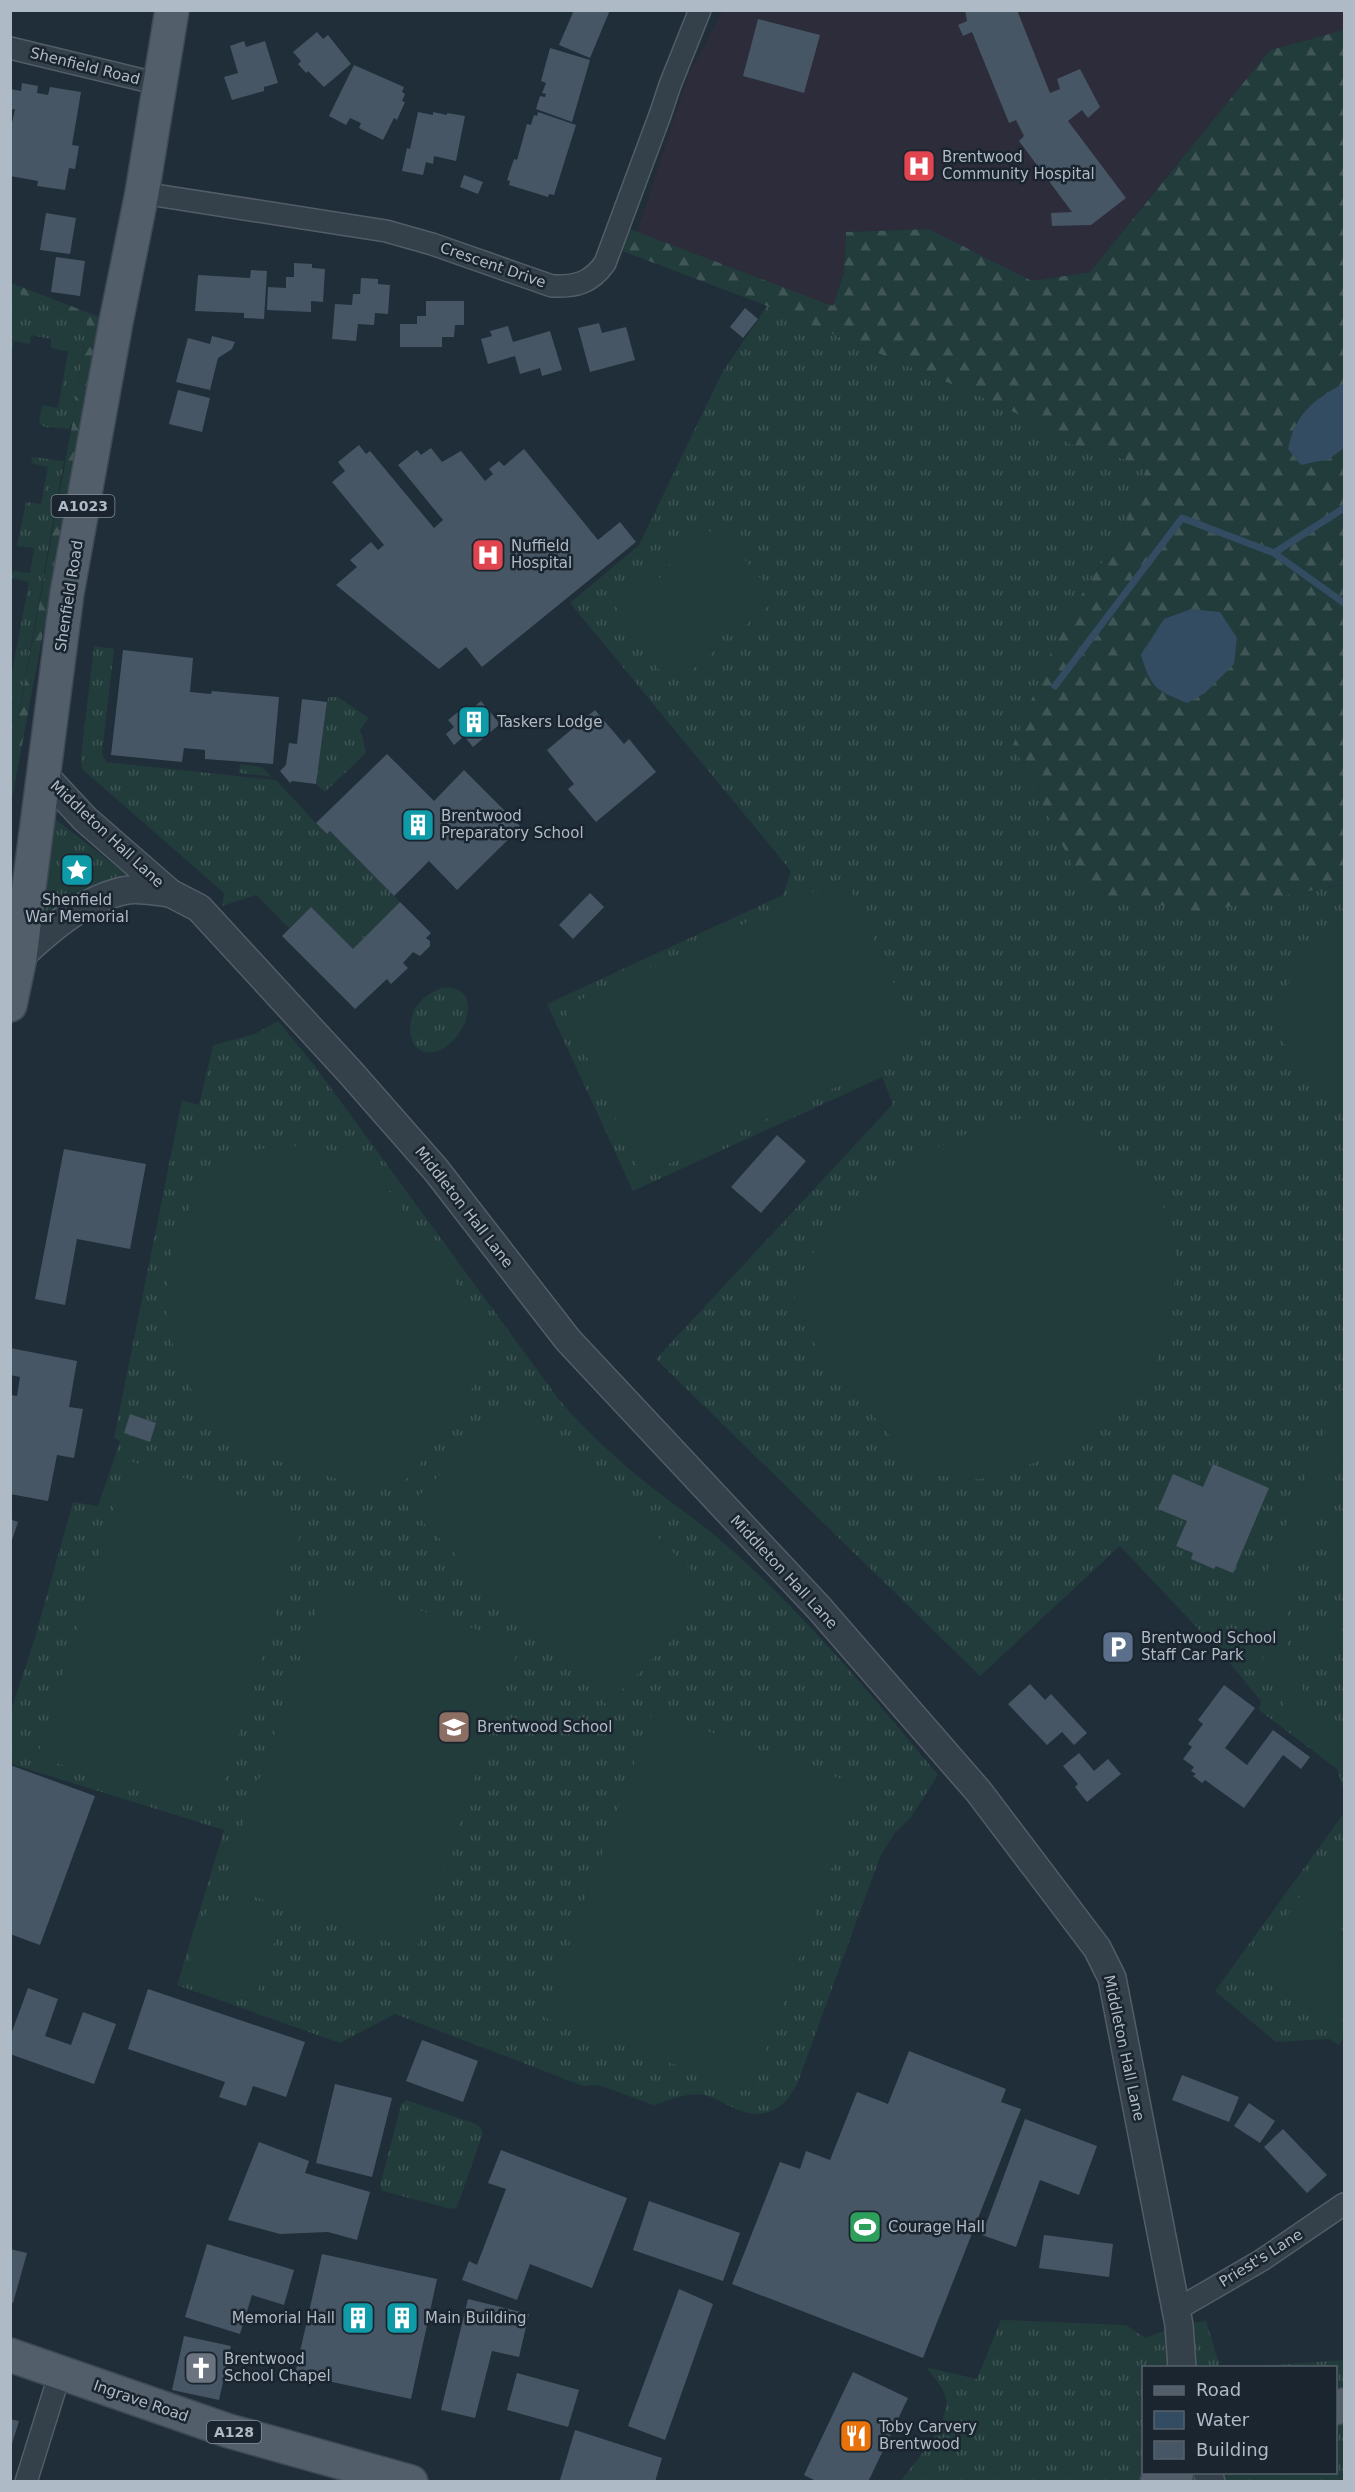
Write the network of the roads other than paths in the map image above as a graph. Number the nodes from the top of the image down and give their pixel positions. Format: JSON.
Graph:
{"nodes":[{"id":1,"x":172,"y":10,"type":"edge"},
{"id":2,"x":700,"y":10,"type":"edge"},
{"id":3,"x":10,"y":48,"type":"edge"},
{"id":4,"x":159,"y":84,"type":"junction"},
{"id":5,"x":142,"y":193,"type":"junction"},
{"id":6,"x":44,"y":775,"type":"junction"},
{"id":7,"x":170,"y":893,"type":"junction"},
{"id":8,"x":20,"y":957,"type":"junction"},
{"id":9,"x":10,"y":1005,"type":"edge"},
{"id":10,"x":1344,"y":2204,"type":"edge"},
{"id":11,"x":1176,"y":2310,"type":"junction"},
{"id":12,"x":10,"y":2355,"type":"edge"},
{"id":13,"x":1182,"y":2366,"type":"edge"},
{"id":14,"x":60,"y":2373,"type":"junction"},
{"id":15,"x":1173,"y":2474,"type":"edge"},
{"id":16,"x":26,"y":2481,"type":"edge"},
{"id":17,"x":411,"y":2481,"type":"edge"},
{"id":18,"x":1156,"y":2481,"type":"edge"}],
"edges":[{"from":1,"to":4,"type":"main road","name":"Shenfield Road","number":"A1023"},
{"from":2,"to":5,"type":"street","name":"Crescent Drive"},
{"from":3,"to":4,"type":"street","name":"Shenfield Road"},
{"from":4,"to":5,"type":"main road","name":"Shenfield Road","number":"A1023"},
{"from":5,"to":6,"type":"main road","name":"Shenfield Road","number":"A1023"},
{"from":6,"to":7,"type":"street","name":"Middleton Hall Lane"},
{"from":6,"to":8,"type":"main road","name":"Shenfield Road","number":"A1023"},
{"from":7,"to":8,"type":"street","name":"Middleton Hall Lane"},
{"from":7,"to":11,"type":"street","name":"Middleton Hall Lane"},
{"from":8,"to":9,"type":"main road","name":"Shenfield Road","number":"A1023"},
{"from":10,"to":11,"type":"street","name":"Priest's Lane"},
{"from":11,"to":13,"type":"street","name":"Middleton Hall Lane"},
{"from":12,"to":14,"type":"main road","name":"Ingrave Road","number":"A128"},
{"from":14,"to":16,"type":"street"},
{"from":14,"to":17,"type":"main road","name":"Ingrave Road","number":"A128"},
{"from":15,"to":18,"type":"main road"}]}
